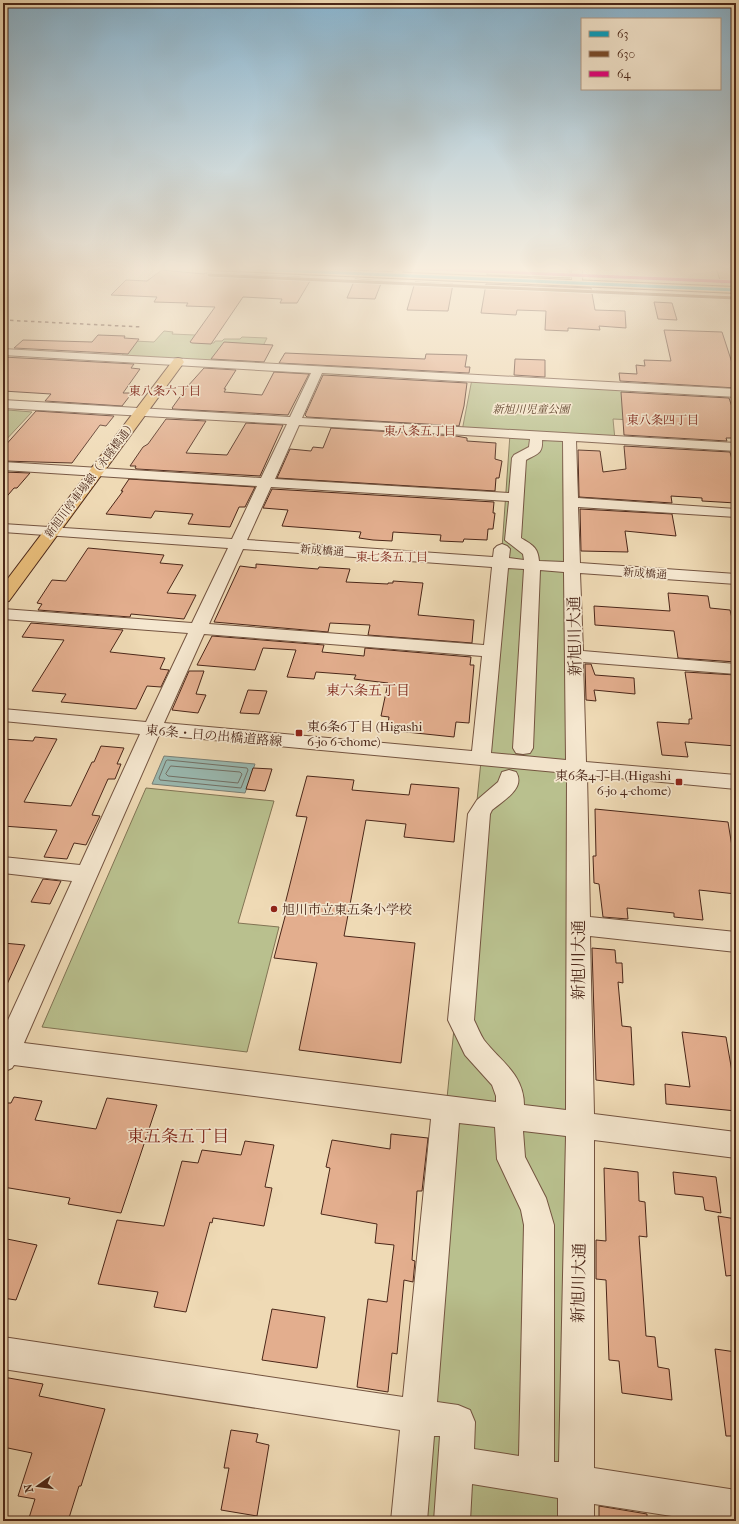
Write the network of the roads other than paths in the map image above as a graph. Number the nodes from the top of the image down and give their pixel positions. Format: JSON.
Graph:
{"nodes":[{"id":1,"x":3,"y":352,"type":"edge"},
{"id":2,"x":178,"y":362,"type":"junction"},
{"id":3,"x":318,"y":370,"type":"junction"},
{"id":4,"x":736,"y":393,"type":"edge"},
{"id":5,"x":3,"y":404,"type":"edge"},
{"id":6,"x":140,"y":413,"type":"junction"},
{"id":7,"x":294,"y":421,"type":"junction"},
{"id":8,"x":510,"y":434,"type":"junction"},
{"id":9,"x":536,"y":435,"type":"junction"},
{"id":10,"x":569,"y":437,"type":"junction"},
{"id":11,"x":736,"y":447,"type":"edge"},
{"id":12,"x":3,"y":466,"type":"edge"},
{"id":13,"x":96,"y":472,"type":"junction"},
{"id":14,"x":266,"y":483,"type":"junction"},
{"id":15,"x":507,"y":497,"type":"junction"},
{"id":16,"x":571,"y":502,"type":"junction"},
{"id":17,"x":736,"y":513,"type":"edge"},
{"id":18,"x":3,"y":528,"type":"edge"},
{"id":19,"x":51,"y":531,"type":"junction"},
{"id":20,"x":238,"y":544,"type":"junction"},
{"id":21,"x":501,"y":563,"type":"junction"},
{"id":22,"x":532,"y":565,"type":"junction"},
{"id":23,"x":573,"y":568,"type":"junction"},
{"id":24,"x":736,"y":579,"type":"edge"},
{"id":25,"x":3,"y":597,"type":"edge"},
{"id":26,"x":3,"y":614,"type":"edge"},
{"id":27,"x":200,"y":628,"type":"junction"},
{"id":28,"x":491,"y":651,"type":"junction"},
{"id":29,"x":573,"y":656,"type":"junction"},
{"id":30,"x":736,"y":670,"type":"edge"},
{"id":31,"x":3,"y":715,"type":"edge"},
{"id":32,"x":152,"y":730,"type":"junction"},
{"id":33,"x":523,"y":748,"type":"dead end"},
{"id":34,"x":481,"y":758,"type":"junction"},
{"id":35,"x":576,"y":767,"type":"junction"},
{"id":36,"x":509,"y":777,"type":"dead end"},
{"id":37,"x":736,"y":782,"type":"edge"},
{"id":38,"x":3,"y":865,"type":"edge"},
{"id":39,"x":87,"y":874,"type":"junction"},
{"id":40,"x":578,"y":925,"type":"junction"},
{"id":41,"x":736,"y":942,"type":"edge"},
{"id":42,"x":4,"y":1055,"type":"edge"},
{"id":43,"x":446,"y":1108,"type":"junction"},
{"id":44,"x":510,"y":1116,"type":"junction"},
{"id":45,"x":580,"y":1125,"type":"junction"},
{"id":46,"x":736,"y":1145,"type":"edge"},
{"id":47,"x":3,"y":1353,"type":"edge"},
{"id":48,"x":418,"y":1417,"type":"junction"},
{"id":49,"x":455,"y":1464,"type":"junction"},
{"id":50,"x":536,"y":1476,"type":"junction"},
{"id":51,"x":576,"y":1482,"type":"junction"},
{"id":52,"x":736,"y":1508,"type":"edge"},
{"id":53,"x":409,"y":1521,"type":"edge"},
{"id":54,"x":452,"y":1521,"type":"edge"},
{"id":55,"x":576,"y":1521,"type":"edge"}],
"edges":[{"from":1,"to":2,"type":"street"},
{"from":2,"to":3,"type":"street"},
{"from":2,"to":6,"type":"main road","name":"新旭川停車場線（永隆橋通）"},
{"from":3,"to":4,"type":"street"},
{"from":3,"to":7,"type":"street"},
{"from":5,"to":6,"type":"street"},
{"from":6,"to":7,"type":"street"},
{"from":6,"to":13,"type":"main road","name":"新旭川停車場線（永隆橋通）"},
{"from":7,"to":8,"type":"street"},
{"from":7,"to":14,"type":"street"},
{"from":8,"to":9,"type":"street"},
{"from":8,"to":15,"type":"street"},
{"from":9,"to":10,"type":"street"},
{"from":9,"to":22,"type":"street"},
{"from":10,"to":11,"type":"street"},
{"from":10,"to":16,"type":"street","name":"新旭川大通"},
{"from":12,"to":13,"type":"street"},
{"from":13,"to":14,"type":"street"},
{"from":13,"to":19,"type":"main road","name":"新旭川停車場線（永隆橋通）"},
{"from":14,"to":15,"type":"street"},
{"from":14,"to":20,"type":"street"},
{"from":15,"to":21,"type":"street"},
{"from":16,"to":17,"type":"street"},
{"from":16,"to":23,"type":"street","name":"新旭川大通"},
{"from":18,"to":19,"type":"street","name":"新成橋通"},
{"from":19,"to":20,"type":"street","name":"新成橋通"},
{"from":19,"to":25,"type":"main road","name":"新旭川停車場線（永隆橋通）"},
{"from":20,"to":21,"type":"street","name":"新成橋通"},
{"from":20,"to":27,"type":"street"},
{"from":21,"to":22,"type":"street","name":"新成橋通"},
{"from":21,"to":28,"type":"street"},
{"from":22,"to":23,"type":"street","name":"新成橋通"},
{"from":22,"to":33,"type":"street"},
{"from":23,"to":24,"type":"street","name":"新成橋通"},
{"from":23,"to":29,"type":"street","name":"新旭川大通"},
{"from":26,"to":27,"type":"street"},
{"from":27,"to":28,"type":"street"},
{"from":27,"to":32,"type":"street"},
{"from":28,"to":34,"type":"street"},
{"from":29,"to":30,"type":"street"},
{"from":29,"to":35,"type":"street","name":"新旭川大通"},
{"from":31,"to":32,"type":"street","name":"東6条・日の出橋道路線"},
{"from":32,"to":34,"type":"street","name":"東6条・日の出橋道路線"},
{"from":32,"to":39,"type":"street"},
{"from":34,"to":35,"type":"street","name":"東6条・日の出橋道路線"},
{"from":35,"to":37,"type":"street","name":"東6条・日の出橋道路線"},
{"from":35,"to":40,"type":"street","name":"新旭川大通"},
{"from":36,"to":44,"type":"street"},
{"from":38,"to":39,"type":"street"},
{"from":39,"to":42,"type":"street"},
{"from":40,"to":41,"type":"street"},
{"from":40,"to":45,"type":"street","name":"新旭川大通"},
{"from":42,"to":43,"type":"street"},
{"from":43,"to":44,"type":"street"},
{"from":43,"to":48,"type":"street"},
{"from":44,"to":45,"type":"street"},
{"from":44,"to":50,"type":"street"},
{"from":45,"to":46,"type":"street"},
{"from":45,"to":51,"type":"street","name":"新旭川大通"},
{"from":47,"to":48,"type":"street"},
{"from":48,"to":49,"type":"street"},
{"from":48,"to":53,"type":"street"},
{"from":49,"to":50,"type":"street"},
{"from":49,"to":54,"type":"street"},
{"from":50,"to":51,"type":"street"},
{"from":51,"to":52,"type":"street"},
{"from":51,"to":55,"type":"street","name":"新旭川大通"}]}
